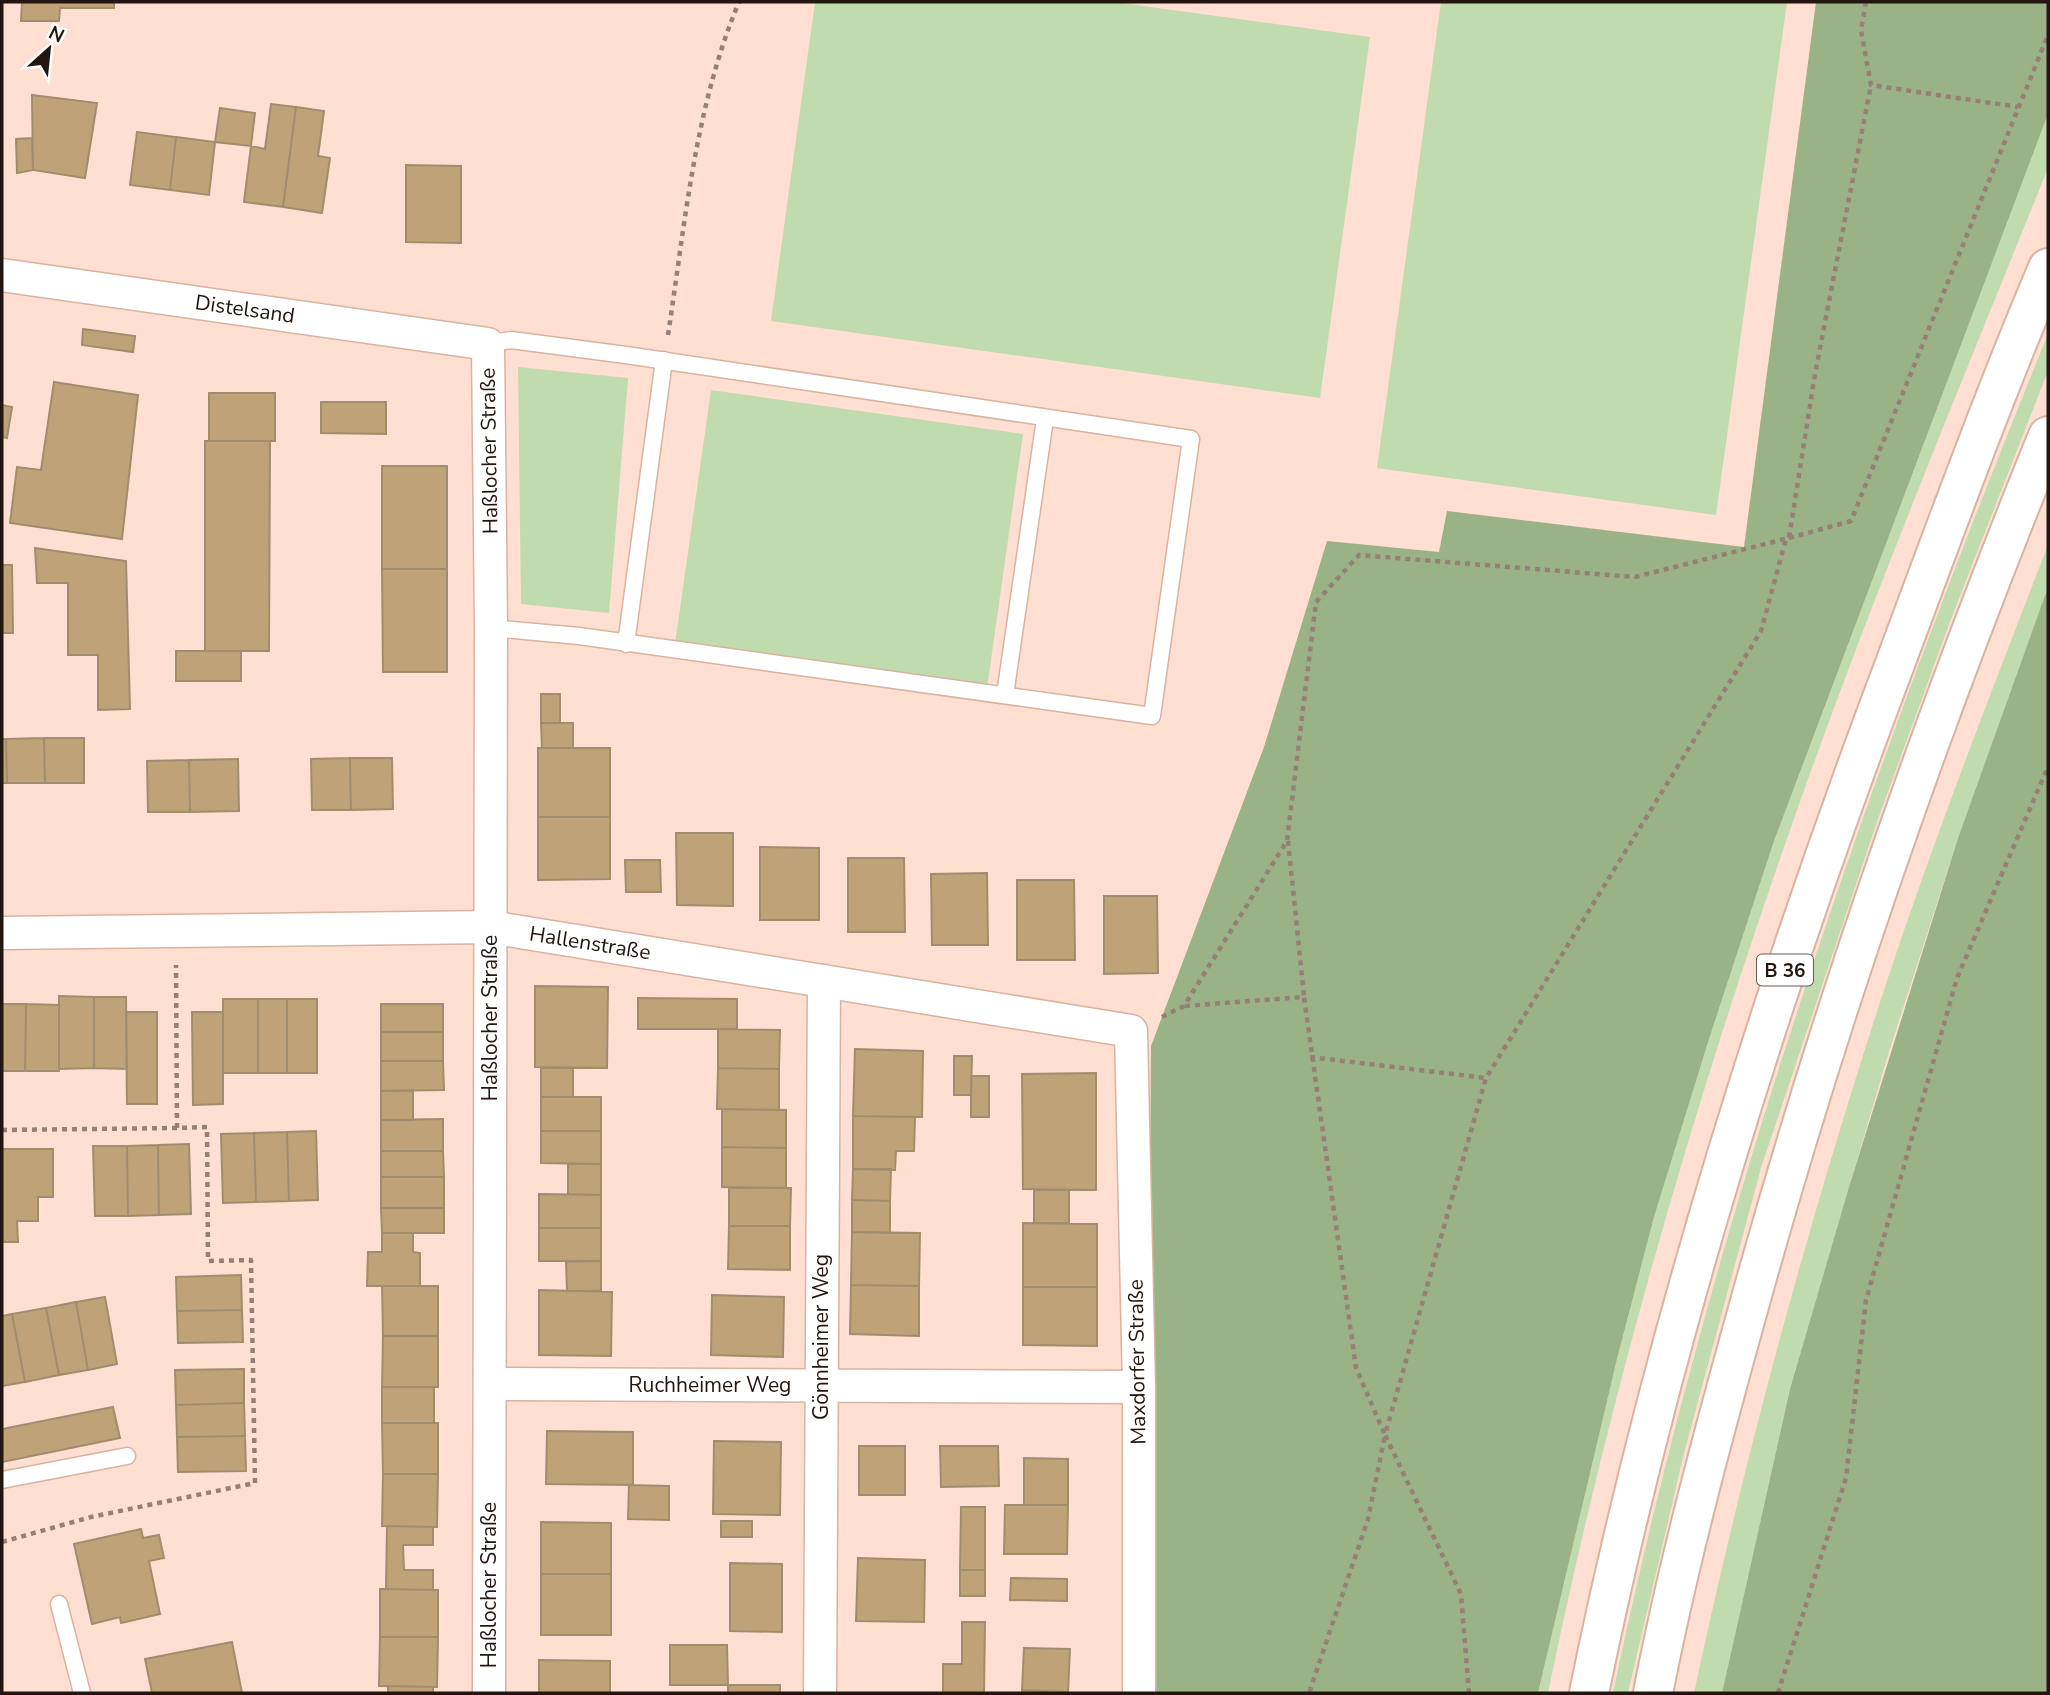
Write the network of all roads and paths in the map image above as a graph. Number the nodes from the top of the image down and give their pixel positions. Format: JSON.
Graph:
{"nodes":[{"id":1,"x":739,"y":2,"type":"edge"},
{"id":2,"x":1866,"y":2,"type":"edge"},
{"id":3,"x":2048,"y":35,"type":"edge"},
{"id":4,"x":1871,"y":85,"type":"junction"},
{"id":5,"x":2018,"y":107,"type":"junction"},
{"id":6,"x":2048,"y":268,"type":"edge"},
{"id":7,"x":2,"y":275,"type":"edge"},
{"id":8,"x":488,"y":344,"type":"junction"},
{"id":9,"x":664,"y":360,"type":"junction"},
{"id":10,"x":1045,"y":419,"type":"junction"},
{"id":11,"x":2048,"y":436,"type":"edge"},
{"id":12,"x":1788,"y":538,"type":"junction"},
{"id":13,"x":491,"y":628,"type":"junction"},
{"id":14,"x":625,"y":644,"type":"junction"},
{"id":15,"x":1005,"y":695,"type":"junction"},
{"id":16,"x":2048,"y":768,"type":"edge"},
{"id":17,"x":1287,"y":841,"type":"junction"},
{"id":18,"x":490,"y":927,"type":"junction"},
{"id":19,"x":176,"y":930,"type":"junction"},
{"id":20,"x":2,"y":933,"type":"edge"},
{"id":21,"x":824,"y":981,"type":"junction"},
{"id":22,"x":1304,"y":997,"type":"junction"},
{"id":23,"x":1184,"y":1006,"type":"junction"},
{"id":24,"x":1131,"y":1031,"type":"junction"},
{"id":25,"x":1310,"y":1057,"type":"junction"},
{"id":26,"x":1486,"y":1078,"type":"junction"},
{"id":27,"x":177,"y":1128,"type":"junction"},
{"id":28,"x":2,"y":1130,"type":"edge"},
{"id":29,"x":490,"y":1384,"type":"junction"},
{"id":30,"x":821,"y":1385,"type":"junction"},
{"id":31,"x":1139,"y":1387,"type":"junction"},
{"id":32,"x":1385,"y":1435,"type":"junction"},
{"id":33,"x":127,"y":1456,"type":"dead end"},
{"id":34,"x":2,"y":1479,"type":"edge"},
{"id":35,"x":2,"y":1542,"type":"edge"},
{"id":36,"x":59,"y":1604,"type":"dead end"},
{"id":37,"x":82,"y":1693,"type":"edge"},
{"id":38,"x":489,"y":1693,"type":"edge"},
{"id":39,"x":820,"y":1693,"type":"edge"},
{"id":40,"x":1139,"y":1693,"type":"edge"},
{"id":41,"x":1309,"y":1693,"type":"edge"},
{"id":42,"x":1469,"y":1693,"type":"edge"},
{"id":43,"x":1589,"y":1693,"type":"edge"},
{"id":44,"x":1653,"y":1693,"type":"edge"},
{"id":45,"x":1778,"y":1693,"type":"edge"}],
"edges":[{"from":1,"to":9,"type":"path"},
{"from":2,"to":4,"type":"path"},
{"from":3,"to":5,"type":"path"},
{"from":4,"to":5,"type":"path"},
{"from":4,"to":12,"type":"path"},
{"from":5,"to":12,"type":"path"},
{"from":6,"to":43,"type":"highway","number":"B 36"},
{"from":7,"to":8,"type":"street","name":"Distelsand"},
{"from":8,"to":9,"type":"lane"},
{"from":8,"to":13,"type":"street","name":"Haßlocher Straße"},
{"from":9,"to":10,"type":"lane"},
{"from":9,"to":14,"type":"lane"},
{"from":10,"to":15,"type":"lane"},
{"from":10,"to":15,"type":"lane"},
{"from":11,"to":44,"type":"highway","number":"B 36"},
{"from":12,"to":17,"type":"path"},
{"from":12,"to":26,"type":"path"},
{"from":13,"to":14,"type":"lane"},
{"from":13,"to":18,"type":"street","name":"Haßlocher Straße"},
{"from":14,"to":15,"type":"lane"},
{"from":16,"to":45,"type":"path"},
{"from":17,"to":22,"type":"path"},
{"from":17,"to":23,"type":"path"},
{"from":18,"to":19,"type":"street","name":"Hallenstraße"},
{"from":18,"to":21,"type":"street","name":"Hallenstraße"},
{"from":18,"to":29,"type":"street","name":"Haßlocher Straße"},
{"from":19,"to":20,"type":"street","name":"Hallenstraße"},
{"from":19,"to":27,"type":"path"},
{"from":21,"to":24,"type":"street","name":"Hallenstraße"},
{"from":21,"to":30,"type":"street","name":"Gönnheimer Weg"},
{"from":22,"to":23,"type":"path"},
{"from":22,"to":25,"type":"path"},
{"from":23,"to":24,"type":"path"},
{"from":24,"to":31,"type":"street","name":"Maxdorfer Straße"},
{"from":25,"to":26,"type":"path"},
{"from":25,"to":32,"type":"path"},
{"from":26,"to":32,"type":"path"},
{"from":27,"to":28,"type":"path"},
{"from":27,"to":35,"type":"path"},
{"from":29,"to":30,"type":"street","name":"Ruchheimer Weg"},
{"from":29,"to":38,"type":"street","name":"Haßlocher Straße"},
{"from":30,"to":31,"type":"street","name":"Ruchheimer Weg"},
{"from":30,"to":39,"type":"street","name":"Gönnheimer Weg"},
{"from":31,"to":40,"type":"street","name":"Maxdorfer Straße"},
{"from":32,"to":41,"type":"path"},
{"from":32,"to":42,"type":"path"},
{"from":33,"to":34,"type":"lane"},
{"from":36,"to":37,"type":"lane"}]}
